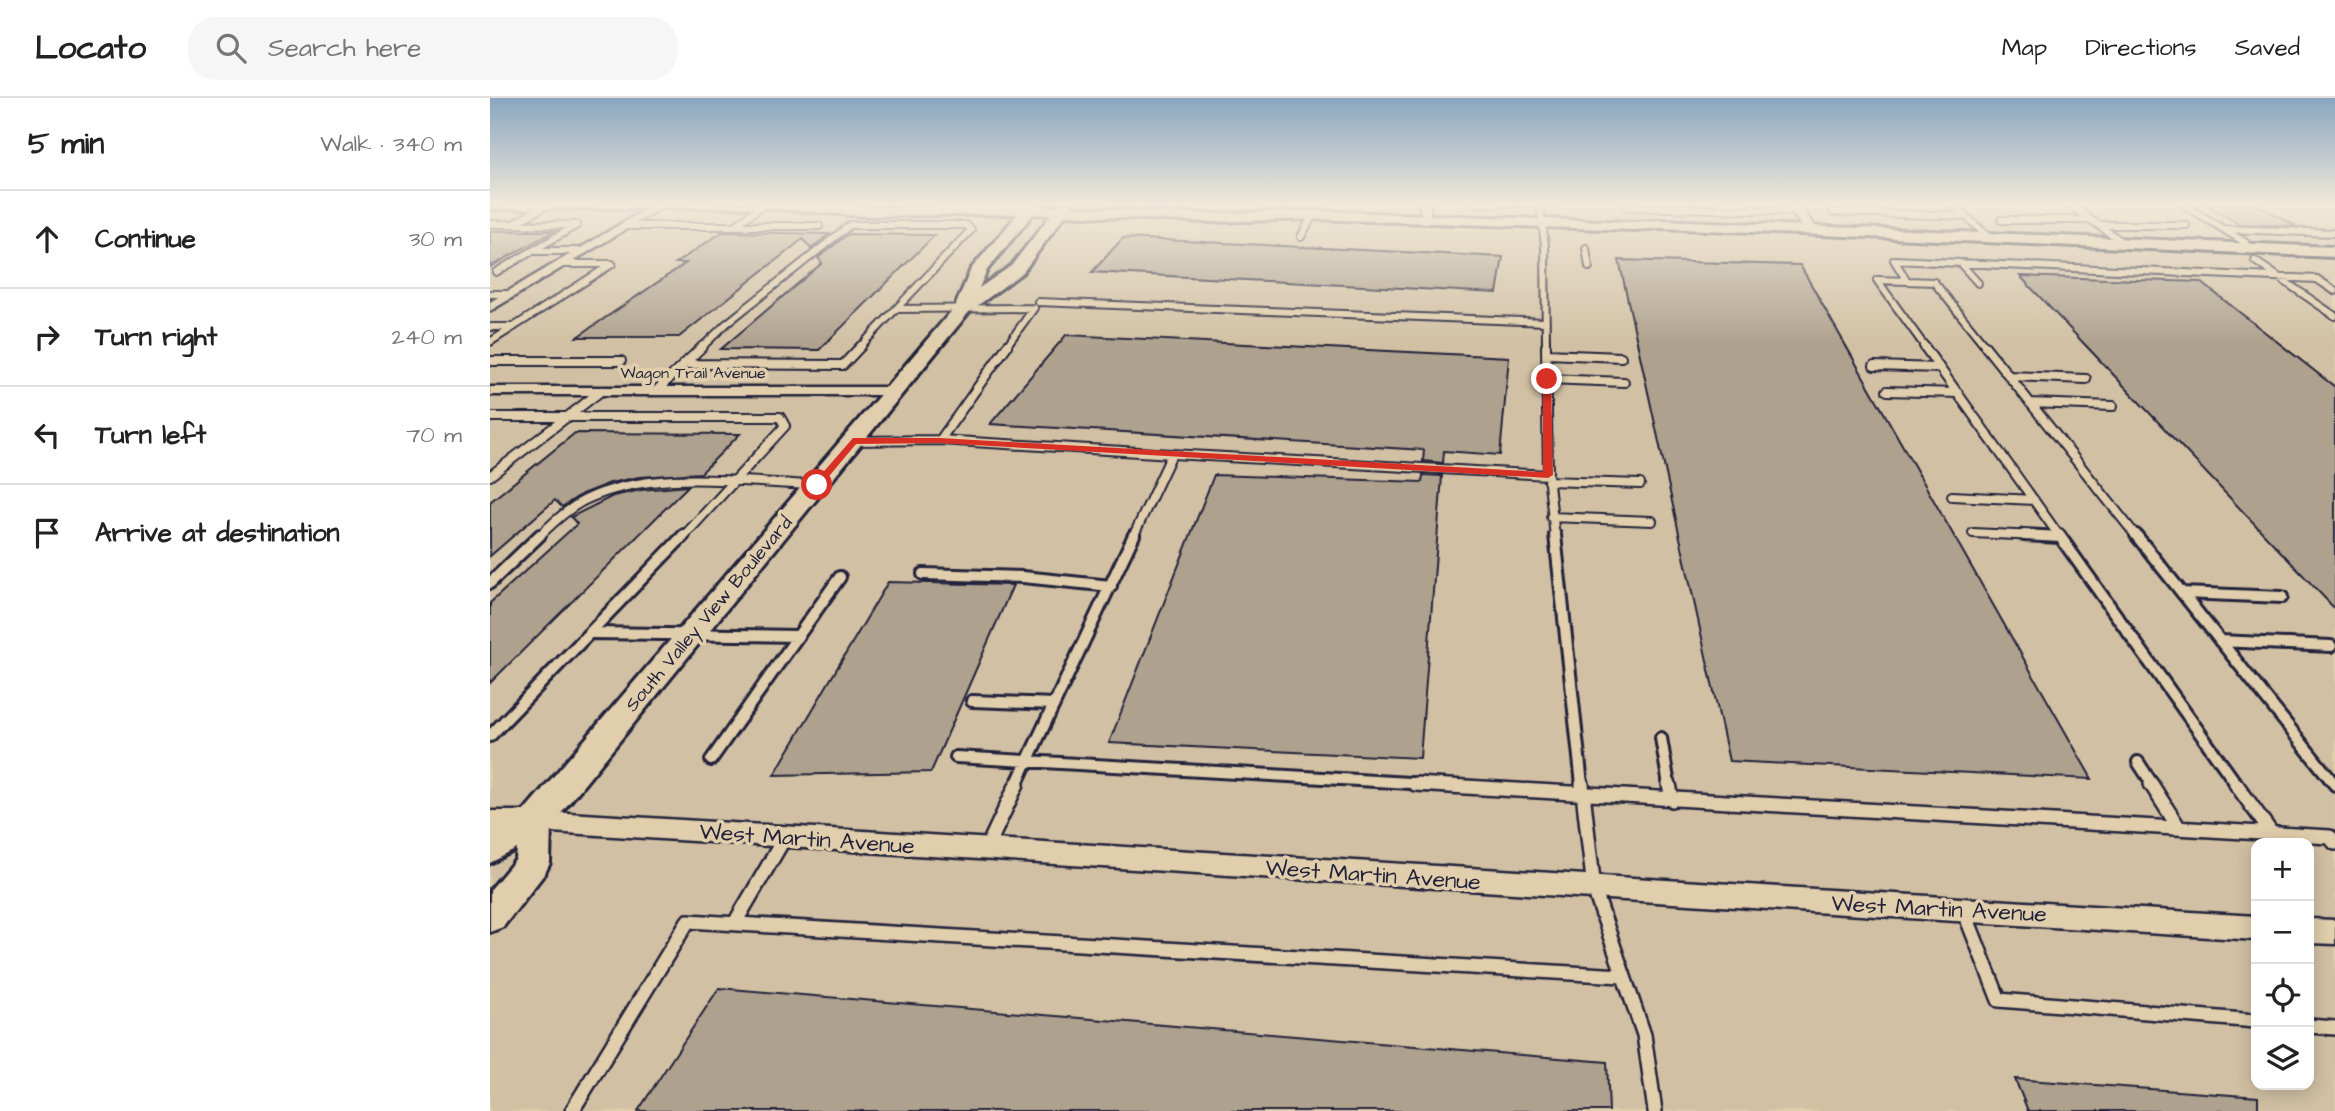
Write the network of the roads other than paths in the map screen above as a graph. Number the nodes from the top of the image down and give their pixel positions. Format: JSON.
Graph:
{"nodes":[{"id":1,"x":818,"y":250,"type":"edge"},
{"id":2,"x":952,"y":250,"type":"edge"},
{"id":3,"x":995,"y":250,"type":"edge"},
{"id":4,"x":1031,"y":250,"type":"edge"},
{"id":5,"x":1542,"y":250,"type":"edge"},
{"id":6,"x":1586,"y":250,"type":"edge"},
{"id":7,"x":2065,"y":250,"type":"edge"},
{"id":8,"x":2148,"y":250,"type":"edge"},
{"id":9,"x":2296,"y":250,"type":"edge"},
{"id":10,"x":534,"y":251,"type":"joint"},
{"id":11,"x":584,"y":251,"type":"joint"},
{"id":12,"x":2335,"y":252,"type":"edge"},
{"id":13,"x":2335,"y":257,"type":"edge"},
{"id":14,"x":2255,"y":261,"type":"junction"},
{"id":15,"x":1960,"y":262,"type":"junction"},
{"id":16,"x":562,"y":264,"type":"junction"},
{"id":17,"x":2335,"y":265,"type":"edge"},
{"id":18,"x":1589,"y":267,"type":"dead end"},
{"id":19,"x":496,"y":272,"type":"dead end"},
{"id":20,"x":2276,"y":276,"type":"junction"},
{"id":21,"x":1907,"y":281,"type":"junction"},
{"id":22,"x":1978,"y":283,"type":"dead end"},
{"id":23,"x":2335,"y":291,"type":"edge"},
{"id":24,"x":490,"y":294,"type":"edge"},
{"id":25,"x":512,"y":294,"type":"junction"},
{"id":26,"x":1038,"y":302,"type":"dead end"},
{"id":27,"x":490,"y":307,"type":"edge"},
{"id":28,"x":963,"y":308,"type":"junction"},
{"id":29,"x":896,"y":309,"type":"junction"},
{"id":30,"x":2335,"y":316,"type":"edge"},
{"id":31,"x":1546,"y":322,"type":"junction"},
{"id":32,"x":490,"y":327,"type":"edge"},
{"id":33,"x":515,"y":327,"type":"junction"},
{"id":34,"x":490,"y":342,"type":"edge"},
{"id":35,"x":1546,"y":355,"type":"junction"},
{"id":36,"x":1621,"y":357,"type":"dead end"},
{"id":37,"x":490,"y":361,"type":"edge"},
{"id":38,"x":621,"y":361,"type":"dead end"},
{"id":39,"x":686,"y":364,"type":"junction"},
{"id":40,"x":1874,"y":366,"type":"dead end"},
{"id":41,"x":1939,"y":368,"type":"junction"},
{"id":42,"x":2009,"y":376,"type":"junction"},
{"id":43,"x":1547,"y":379,"type":"junction"},
{"id":44,"x":2086,"y":379,"type":"dead end"},
{"id":45,"x":1624,"y":382,"type":"dead end"},
{"id":46,"x":490,"y":391,"type":"edge"},
{"id":47,"x":601,"y":391,"type":"junction"},
{"id":48,"x":656,"y":391,"type":"junction"},
{"id":49,"x":895,"y":391,"type":"junction"},
{"id":50,"x":1887,"y":391,"type":"dead end"},
{"id":51,"x":1958,"y":393,"type":"junction"},
{"id":52,"x":2031,"y":403,"type":"junction"},
{"id":53,"x":2113,"y":406,"type":"dead end"},
{"id":54,"x":490,"y":417,"type":"edge"},
{"id":55,"x":565,"y":417,"type":"junction"},
{"id":56,"x":940,"y":440,"type":"junction"},
{"id":57,"x":853,"y":441,"type":"junction"},
{"id":58,"x":1172,"y":454,"type":"junction"},
{"id":59,"x":490,"y":476,"type":"edge"},
{"id":60,"x":1548,"y":478,"type":"junction"},
{"id":61,"x":734,"y":484,"type":"junction"},
{"id":62,"x":1640,"y":484,"type":"dead end"},
{"id":63,"x":817,"y":485,"type":"junction"},
{"id":64,"x":1952,"y":496,"type":"dead end"},
{"id":65,"x":2034,"y":500,"type":"junction"},
{"id":66,"x":1551,"y":517,"type":"junction"},
{"id":67,"x":1652,"y":521,"type":"dead end"},
{"id":68,"x":1973,"y":533,"type":"dead end"},
{"id":69,"x":2060,"y":537,"type":"junction"},
{"id":70,"x":923,"y":574,"type":"dead end"},
{"id":71,"x":840,"y":577,"type":"dead end"},
{"id":72,"x":490,"y":583,"type":"edge"},
{"id":73,"x":1111,"y":586,"type":"junction"},
{"id":74,"x":2182,"y":593,"type":"junction"},
{"id":75,"x":2282,"y":597,"type":"dead end"},
{"id":76,"x":592,"y":633,"type":"junction"},
{"id":77,"x":693,"y":634,"type":"junction"},
{"id":78,"x":798,"y":636,"type":"junction"},
{"id":79,"x":2220,"y":641,"type":"junction"},
{"id":80,"x":2331,"y":646,"type":"dead end"},
{"id":81,"x":972,"y":701,"type":"dead end"},
{"id":82,"x":1054,"y":704,"type":"junction"},
{"id":83,"x":490,"y":736,"type":"edge"},
{"id":84,"x":1661,"y":738,"type":"dead end"},
{"id":85,"x":956,"y":757,"type":"dead end"},
{"id":86,"x":711,"y":760,"type":"dead end"},
{"id":87,"x":2138,"y":762,"type":"dead end"},
{"id":88,"x":1028,"y":763,"type":"junction"},
{"id":89,"x":2335,"y":785,"type":"edge"},
{"id":90,"x":1584,"y":795,"type":"junction"},
{"id":91,"x":1672,"y":800,"type":"junction"},
{"id":92,"x":490,"y":821,"type":"edge"},
{"id":93,"x":535,"y":821,"type":"junction"},
{"id":94,"x":2179,"y":828,"type":"junction"},
{"id":95,"x":2272,"y":834,"type":"junction"},
{"id":96,"x":785,"y":838,"type":"junction"},
{"id":97,"x":2334,"y":839,"type":"edge"},
{"id":98,"x":490,"y":849,"type":"edge"},
{"id":99,"x":986,"y":850,"type":"junction"},
{"id":100,"x":1594,"y":889,"type":"junction"},
{"id":101,"x":1964,"y":911,"type":"junction"},
{"id":102,"x":490,"y":916,"type":"edge"},
{"id":103,"x":736,"y":921,"type":"junction"},
{"id":104,"x":2251,"y":928,"type":"edge"},
{"id":105,"x":2314,"y":931,"type":"edge"},
{"id":106,"x":2335,"y":932,"type":"edge"},
{"id":107,"x":1622,"y":975,"type":"junction"},
{"id":108,"x":2251,"y":1021,"type":"edge"},
{"id":109,"x":2314,"y":1026,"type":"edge"},
{"id":110,"x":2335,"y":1028,"type":"edge"},
{"id":111,"x":572,"y":1111,"type":"edge"},
{"id":112,"x":1655,"y":1111,"type":"edge"}],
"edges":[{"from":1,"to":39,"type":"lane"},
{"from":2,"to":29,"type":"lane"},
{"from":3,"to":28,"type":"main road","name":"South Valley View Boulevard"},
{"from":4,"to":28,"type":"main road","name":"South Valley View Boulevard"},
{"from":5,"to":31,"type":"lane"},
{"from":6,"to":18,"type":"lane"},
{"from":7,"to":14,"type":"main road"},
{"from":8,"to":13,"type":"main road"},
{"from":9,"to":12,"type":"main road"},
{"from":10,"to":11,"type":"lane"},
{"from":10,"to":19,"type":"lane"},
{"from":11,"to":16,"type":"street"},
{"from":14,"to":17,"type":"main road"},
{"from":14,"to":20,"type":"lane"},
{"from":15,"to":20,"type":"lane"},
{"from":15,"to":21,"type":"lane"},
{"from":15,"to":22,"type":"lane"},
{"from":16,"to":25,"type":"street"},
{"from":16,"to":33,"type":"lane"},
{"from":20,"to":23,"type":"lane"},
{"from":20,"to":30,"type":"lane"},
{"from":21,"to":41,"type":"lane"},
{"from":21,"to":42,"type":"lane"},
{"from":24,"to":25,"type":"lane"},
{"from":25,"to":27,"type":"street"},
{"from":26,"to":31,"type":"lane"},
{"from":28,"to":29,"type":"lane"},
{"from":28,"to":49,"type":"main road","name":"South Valley View Boulevard"},
{"from":28,"to":56,"type":"lane"},
{"from":29,"to":39,"type":"lane"},
{"from":31,"to":35,"type":"lane"},
{"from":32,"to":33,"type":"lane"},
{"from":33,"to":34,"type":"lane"},
{"from":35,"to":36,"type":"lane"},
{"from":35,"to":43,"type":"lane"},
{"from":37,"to":38,"type":"lane"},
{"from":39,"to":48,"type":"lane"},
{"from":40,"to":41,"type":"lane"},
{"from":41,"to":51,"type":"lane"},
{"from":42,"to":44,"type":"lane"},
{"from":42,"to":52,"type":"lane"},
{"from":43,"to":45,"type":"lane"},
{"from":43,"to":60,"type":"lane"},
{"from":46,"to":47,"type":"street","name":"Wagon Trail Avenue"},
{"from":47,"to":48,"type":"street","name":"Wagon Trail Avenue"},
{"from":47,"to":55,"type":"lane"},
{"from":48,"to":49,"type":"street","name":"Wagon Trail Avenue"},
{"from":49,"to":57,"type":"main road","name":"South Valley View Boulevard"},
{"from":50,"to":51,"type":"lane"},
{"from":51,"to":65,"type":"lane"},
{"from":52,"to":53,"type":"lane"},
{"from":52,"to":74,"type":"lane"},
{"from":54,"to":55,"type":"lane"},
{"from":55,"to":59,"type":"lane"},
{"from":55,"to":61,"type":"lane"},
{"from":56,"to":57,"type":"lane"},
{"from":56,"to":58,"type":"lane"},
{"from":57,"to":63,"type":"main road","name":"South Valley View Boulevard"},
{"from":58,"to":60,"type":"lane"},
{"from":58,"to":73,"type":"lane"},
{"from":60,"to":62,"type":"lane"},
{"from":60,"to":66,"type":"lane"},
{"from":61,"to":63,"type":"lane"},
{"from":61,"to":72,"type":"lane"},
{"from":61,"to":76,"type":"lane"},
{"from":63,"to":77,"type":"main road","name":"South Valley View Boulevard"},
{"from":64,"to":65,"type":"lane"},
{"from":65,"to":69,"type":"lane"},
{"from":66,"to":67,"type":"lane"},
{"from":66,"to":90,"type":"lane"},
{"from":68,"to":69,"type":"lane"},
{"from":69,"to":95,"type":"lane"},
{"from":70,"to":73,"type":"lane"},
{"from":71,"to":78,"type":"lane"},
{"from":73,"to":82,"type":"lane"},
{"from":74,"to":75,"type":"lane"},
{"from":74,"to":79,"type":"lane"},
{"from":76,"to":77,"type":"lane"},
{"from":76,"to":83,"type":"lane"},
{"from":77,"to":78,"type":"lane"},
{"from":77,"to":93,"type":"main road","name":"South Valley View Boulevard"},
{"from":78,"to":86,"type":"lane"},
{"from":79,"to":80,"type":"lane"},
{"from":79,"to":89,"type":"lane"},
{"from":81,"to":82,"type":"lane"},
{"from":82,"to":88,"type":"lane"},
{"from":84,"to":91,"type":"lane"},
{"from":85,"to":88,"type":"lane"},
{"from":87,"to":94,"type":"lane"},
{"from":88,"to":90,"type":"lane"},
{"from":88,"to":99,"type":"lane"},
{"from":90,"to":91,"type":"lane"},
{"from":90,"to":100,"type":"lane"},
{"from":91,"to":94,"type":"lane"},
{"from":92,"to":93,"type":"street","name":"West Martin Avenue"},
{"from":93,"to":96,"type":"street","name":"West Martin Avenue"},
{"from":93,"to":98,"type":"main road","name":"South Valley View Boulevard"},
{"from":93,"to":102,"type":"main road"},
{"from":94,"to":95,"type":"lane"},
{"from":95,"to":97,"type":"lane"},
{"from":96,"to":99,"type":"street","name":"West Martin Avenue"},
{"from":96,"to":103,"type":"lane"},
{"from":99,"to":100,"type":"street","name":"West Martin Avenue"},
{"from":100,"to":101,"type":"street","name":"West Martin Avenue"},
{"from":100,"to":107,"type":"lane"},
{"from":101,"to":104,"type":"street","name":"West Martin Avenue"},
{"from":101,"to":108,"type":"lane"},
{"from":103,"to":107,"type":"lane"},
{"from":103,"to":111,"type":"lane"},
{"from":105,"to":106,"type":"street"},
{"from":107,"to":112,"type":"lane"},
{"from":109,"to":110,"type":"lane"}]}
